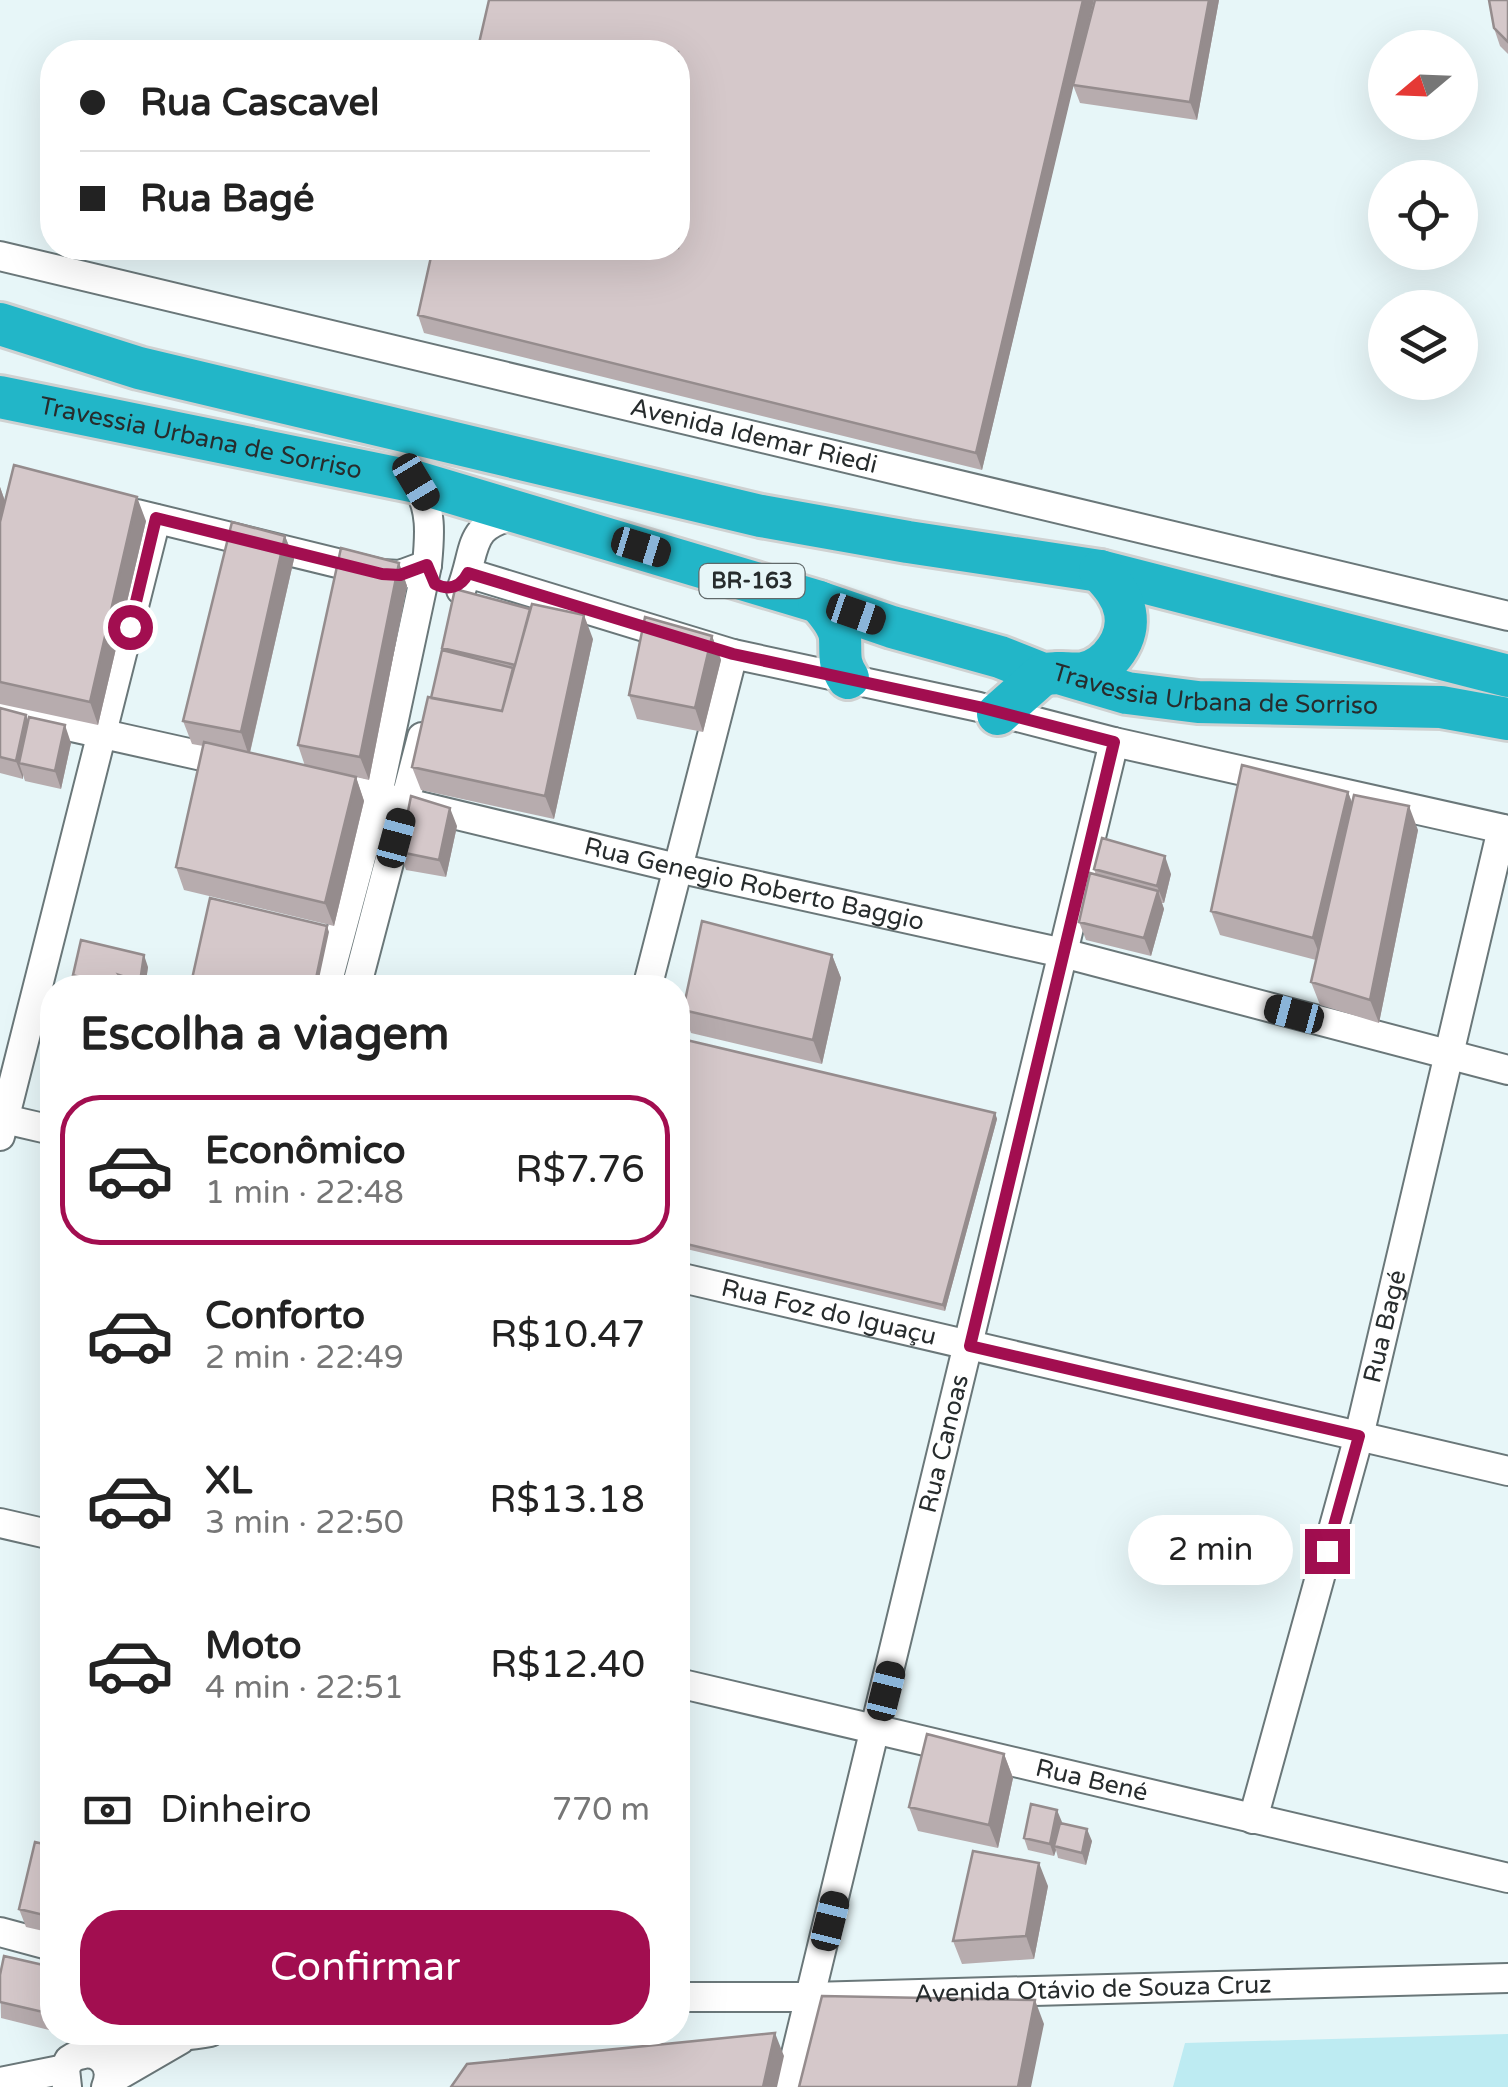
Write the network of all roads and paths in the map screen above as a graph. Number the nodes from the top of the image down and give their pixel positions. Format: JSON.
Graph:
{"nodes":[{"id":1,"x":0,"y":256,"type":"edge"},
{"id":2,"x":0,"y":324,"type":"edge"},
{"id":3,"x":0,"y":397,"type":"edge"},
{"id":4,"x":416,"y":482,"type":"junction"},
{"id":5,"x":104,"y":506,"type":"edge"},
{"id":6,"x":526,"y":512,"type":"junction"},
{"id":7,"x":156,"y":518,"type":"junction"},
{"id":8,"x":427,"y":565,"type":"junction"},
{"id":9,"x":1100,"y":571,"type":"junction"},
{"id":10,"x":468,"y":573,"type":"junction"},
{"id":11,"x":820,"y":602,"type":"junction"},
{"id":12,"x":451,"y":616,"type":"edge"},
{"id":13,"x":1508,"y":616,"type":"edge"},
{"id":14,"x":733,"y":654,"type":"junction"},
{"id":15,"x":1051,"y":674,"type":"junction"},
{"id":16,"x":1508,"y":676,"type":"edge"},
{"id":17,"x":848,"y":678,"type":"junction"},
{"id":18,"x":429,"y":708,"type":"edge"},
{"id":19,"x":0,"y":710,"type":"edge"},
{"id":20,"x":998,"y":714,"type":"junction"},
{"id":21,"x":1508,"y":719,"type":"edge"},
{"id":22,"x":103,"y":735,"type":"junction"},
{"id":23,"x":1114,"y":742,"type":"junction"},
{"id":24,"x":268,"y":770,"type":"edge"},
{"id":25,"x":305,"y":778,"type":"edge"},
{"id":26,"x":378,"y":794,"type":"junction"},
{"id":27,"x":406,"y":800,"type":"junction"},
{"id":28,"x":1505,"y":830,"type":"edge"},
{"id":29,"x":677,"y":868,"type":"junction"},
{"id":30,"x":1063,"y":952,"type":"junction"},
{"id":31,"x":40,"y":975,"type":"edge"},
{"id":32,"x":40,"y":975,"type":"edge"},
{"id":33,"x":329,"y":975,"type":"edge"},
{"id":34,"x":359,"y":975,"type":"edge"},
{"id":35,"x":650,"y":975,"type":"edge"},
{"id":36,"x":1448,"y":1056,"type":"junction"},
{"id":37,"x":1508,"y":1070,"type":"edge"},
{"id":38,"x":1,"y":1124,"type":"edge"},
{"id":39,"x":40,"y":1129,"type":"edge"},
{"id":40,"x":690,"y":1280,"type":"edge"},
{"id":41,"x":970,"y":1346,"type":"junction"},
{"id":42,"x":1359,"y":1436,"type":"junction"},
{"id":43,"x":1508,"y":1471,"type":"edge"},
{"id":44,"x":0,"y":1522,"type":"edge"},
{"id":45,"x":40,"y":1532,"type":"edge"},
{"id":46,"x":690,"y":1686,"type":"edge"},
{"id":47,"x":876,"y":1730,"type":"junction"},
{"id":48,"x":1253,"y":1818,"type":"junction"},
{"id":49,"x":1508,"y":1878,"type":"edge"},
{"id":50,"x":0,"y":1932,"type":"edge"},
{"id":51,"x":40,"y":1943,"type":"edge"},
{"id":52,"x":1508,"y":1978,"type":"edge"},
{"id":53,"x":690,"y":1997,"type":"edge"},
{"id":54,"x":812,"y":1997,"type":"junction"},
{"id":55,"x":123,"y":2045,"type":"edge"},
{"id":56,"x":90,"y":2062,"type":"edge"},
{"id":57,"x":0,"y":2082,"type":"edge"},
{"id":58,"x":788,"y":2087,"type":"edge"}],
"edges":[{"from":1,"to":13,"type":"street","name":"Avenida Idemar Riedi"},
{"from":2,"to":9,"type":"highway","name":"Travessia Urbana de Sorriso"},
{"from":3,"to":4,"type":"highway","name":"Travessia Urbana de Sorriso","number":"BR-163"},
{"from":4,"to":6,"type":"highway","name":"Travessia Urbana de Sorriso","number":"BR-163"},
{"from":4,"to":8,"type":"street"},
{"from":5,"to":7,"type":"street"},
{"from":6,"to":10,"type":"street"},
{"from":6,"to":11,"type":"highway","name":"Travessia Urbana de Sorriso","number":"BR-163"},
{"from":7,"to":8,"type":"street"},
{"from":7,"to":22,"type":"street"},
{"from":8,"to":10,"type":"street"},
{"from":8,"to":26,"type":"street"},
{"from":9,"to":15,"type":"highway"},
{"from":9,"to":16,"type":"highway","name":"Travessia Urbana de Sorriso"},
{"from":10,"to":12,"type":"street"},
{"from":10,"to":14,"type":"street"},
{"from":11,"to":15,"type":"highway","name":"Travessia Urbana de Sorriso","number":"BR-163"},
{"from":11,"to":17,"type":"highway"},
{"from":14,"to":17,"type":"street"},
{"from":14,"to":29,"type":"street"},
{"from":15,"to":20,"type":"highway"},
{"from":15,"to":21,"type":"highway","name":"Travessia Urbana de Sorriso","number":"BR-163"},
{"from":17,"to":20,"type":"street"},
{"from":18,"to":27,"type":"street"},
{"from":19,"to":22,"type":"street"},
{"from":20,"to":23,"type":"street"},
{"from":22,"to":24,"type":"street"},
{"from":22,"to":31,"type":"street"},
{"from":23,"to":28,"type":"street"},
{"from":23,"to":30,"type":"street","name":"Rua Canoas"},
{"from":25,"to":26,"type":"street","name":"Rua Genegio Roberto Baggio"},
{"from":26,"to":27,"type":"street","name":"Rua Genegio Roberto Baggio"},
{"from":26,"to":33,"type":"street"},
{"from":27,"to":29,"type":"street","name":"Rua Genegio Roberto Baggio"},
{"from":27,"to":34,"type":"street"},
{"from":28,"to":36,"type":"street","name":"Rua Bagé"},
{"from":29,"to":30,"type":"street","name":"Rua Genegio Roberto Baggio"},
{"from":29,"to":35,"type":"street"},
{"from":30,"to":36,"type":"street","name":"Rua Genegio Roberto Baggio"},
{"from":30,"to":41,"type":"street","name":"Rua Canoas"},
{"from":32,"to":38,"type":"street"},
{"from":36,"to":37,"type":"street","name":"Rua Genegio Roberto Baggio"},
{"from":36,"to":42,"type":"street","name":"Rua Bagé"},
{"from":38,"to":39,"type":"street"},
{"from":40,"to":41,"type":"street","name":"Rua Foz do Iguaçu"},
{"from":41,"to":42,"type":"street","name":"Rua Foz do Iguaçu"},
{"from":41,"to":47,"type":"street","name":"Rua Canoas"},
{"from":42,"to":43,"type":"street","name":"Rua Foz do Iguaçu"},
{"from":42,"to":48,"type":"street","name":"Rua Bagé"},
{"from":44,"to":45,"type":"street"},
{"from":46,"to":47,"type":"street","name":"Rua Bené"},
{"from":47,"to":48,"type":"street","name":"Rua Bené"},
{"from":47,"to":54,"type":"street","name":"Rua Canoas"},
{"from":48,"to":49,"type":"street","name":"Rua Bené"},
{"from":50,"to":51,"type":"street"},
{"from":52,"to":54,"type":"street","name":"Avenida Otávio de Souza Cruz"},
{"from":53,"to":54,"type":"street","name":"Avenida Otávio de Souza Cruz"},
{"from":54,"to":58,"type":"street","name":"Rua Canoas"},
{"from":55,"to":56,"type":"street"},
{"from":56,"to":57,"type":"street"}]}
